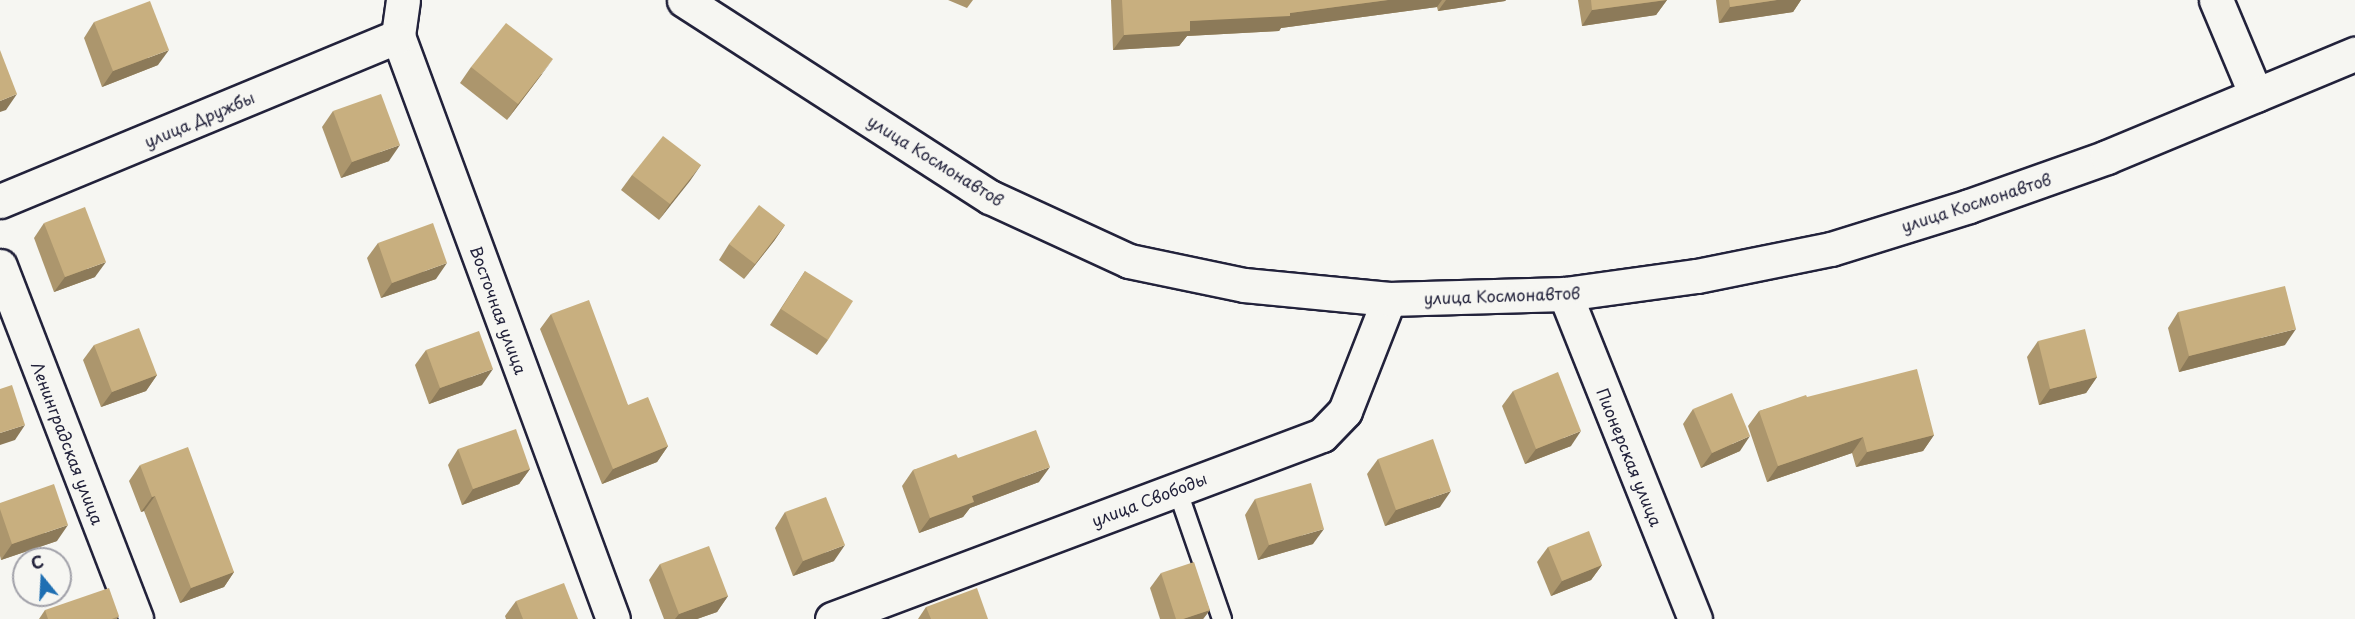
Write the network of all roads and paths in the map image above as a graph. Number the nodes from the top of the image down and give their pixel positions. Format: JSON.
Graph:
{"nodes":[{"id":1,"x":403,"y":0,"type":"edge"},
{"id":2,"x":684,"y":0,"type":"edge"},
{"id":3,"x":2216,"y":0,"type":"edge"},
{"id":4,"x":398,"y":36,"type":"junction"},
{"id":5,"x":2355,"y":54,"type":"edge"},
{"id":6,"x":2256,"y":95,"type":"junction"},
{"id":7,"x":0,"y":201,"type":"edge"},
{"id":8,"x":0,"y":266,"type":"edge"},
{"id":9,"x":1565,"y":294,"type":"junction"},
{"id":10,"x":1389,"y":299,"type":"junction"},
{"id":11,"x":1177,"y":489,"type":"junction"},
{"id":12,"x":136,"y":619,"type":"edge"},
{"id":13,"x":612,"y":619,"type":"edge"},
{"id":14,"x":832,"y":619,"type":"edge"},
{"id":15,"x":1222,"y":619,"type":"edge"},
{"id":16,"x":1695,"y":619,"type":"edge"}],
"edges":[{"from":1,"to":4,"type":"street","name":"Восточная улица"},
{"from":2,"to":10,"type":"street","name":"улица Космонавтов"},
{"from":3,"to":6,"type":"street"},
{"from":4,"to":7,"type":"street","name":"улица Дружбы"},
{"from":4,"to":13,"type":"street","name":"Восточная улица"},
{"from":5,"to":6,"type":"street","name":"улица Космонавтов"},
{"from":6,"to":9,"type":"street","name":"улица Космонавтов"},
{"from":8,"to":12,"type":"street","name":"Ленинградская улица"},
{"from":9,"to":10,"type":"street","name":"улица Космонавтов"},
{"from":9,"to":16,"type":"street","name":"Пионерская улица"},
{"from":10,"to":11,"type":"street","name":"улица Свободы"},
{"from":11,"to":14,"type":"street","name":"улица Свободы"},
{"from":11,"to":15,"type":"lane"}]}
